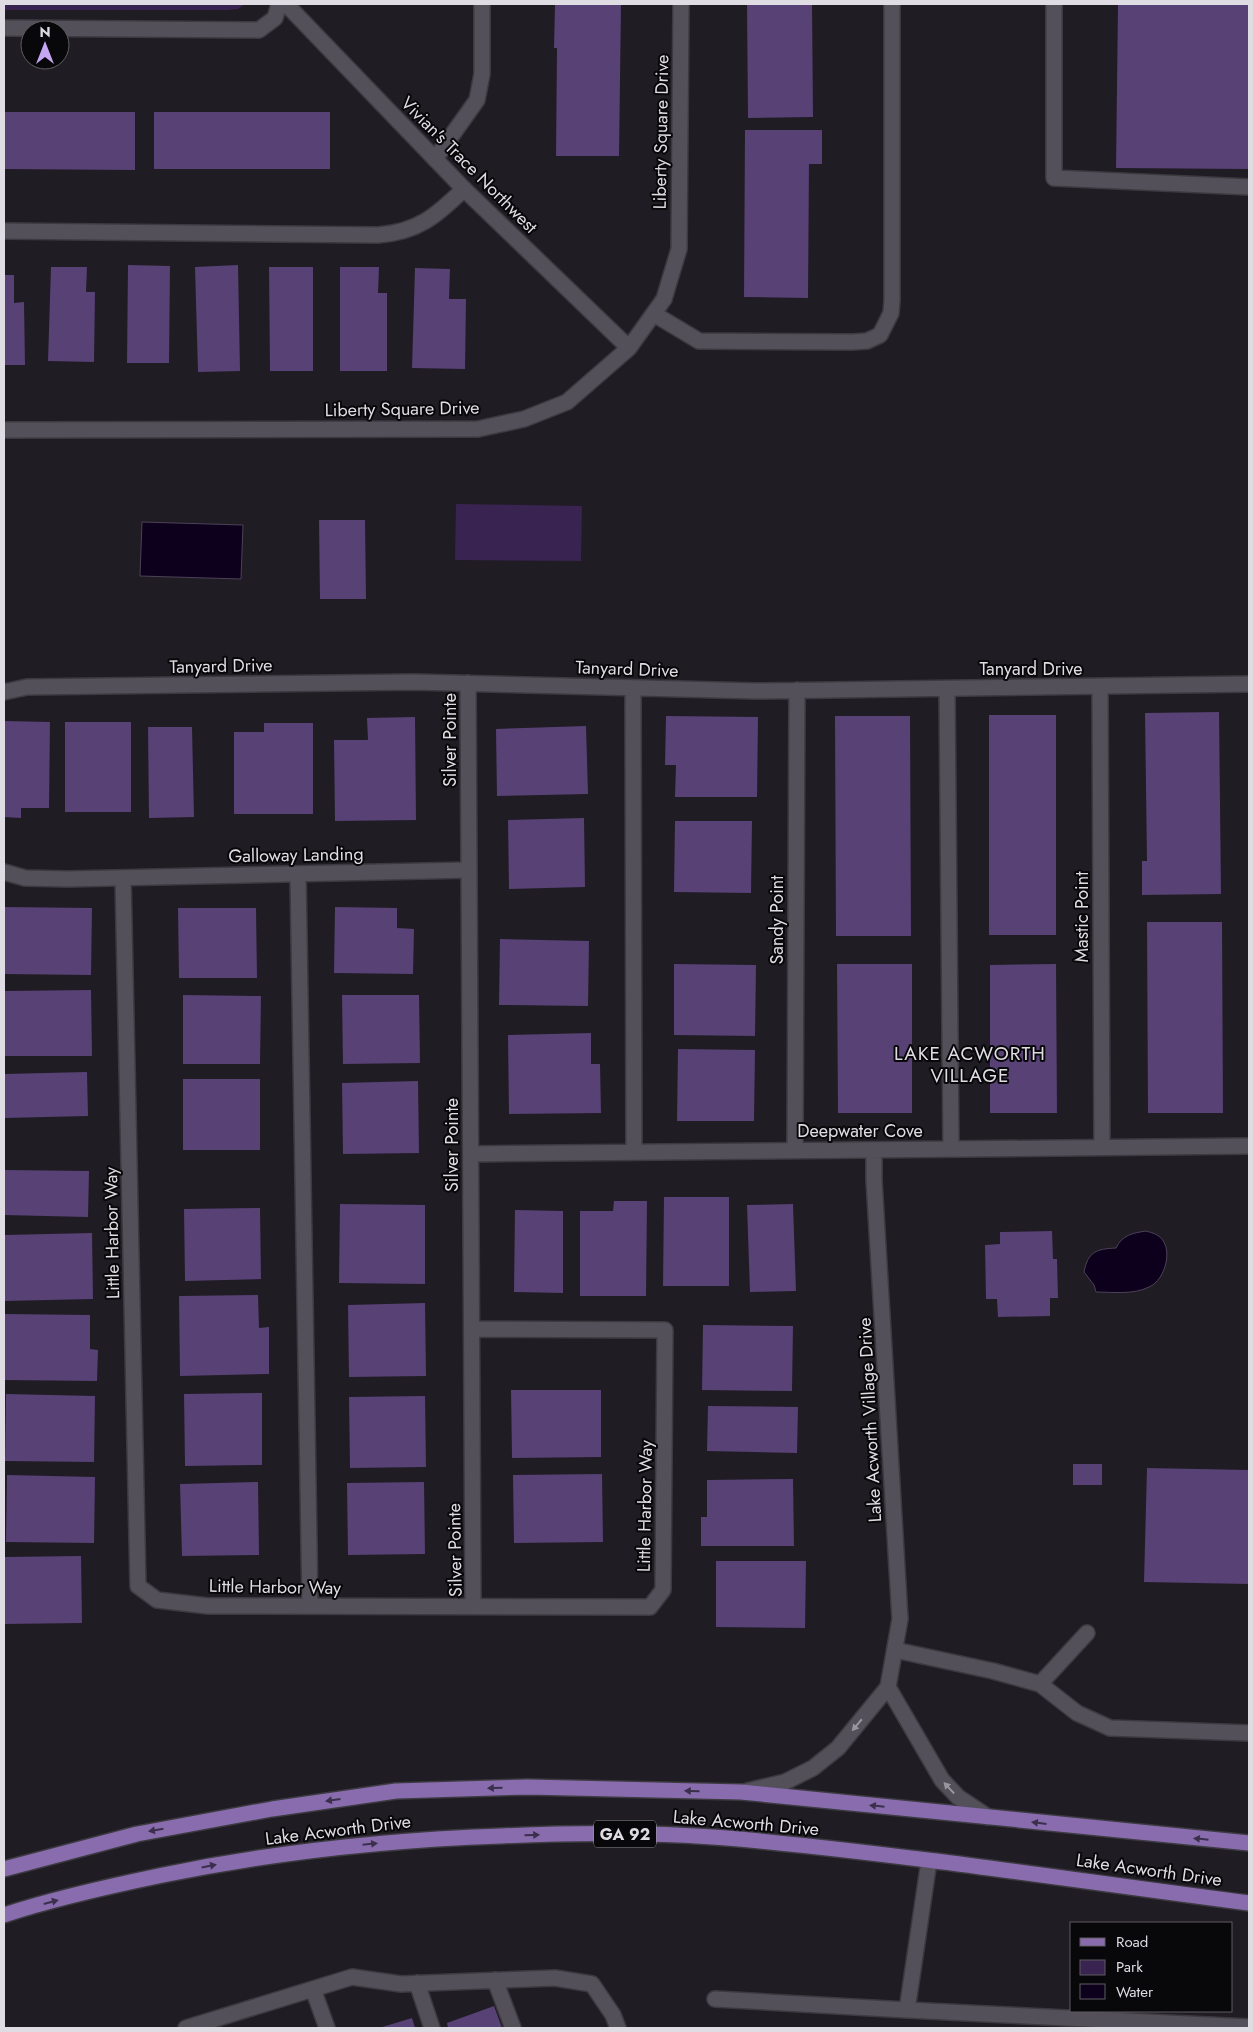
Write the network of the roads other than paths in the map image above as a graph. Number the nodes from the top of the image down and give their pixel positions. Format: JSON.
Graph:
{"nodes":[{"id":1,"x":279,"y":4,"type":"edge"},
{"id":2,"x":286,"y":4,"type":"edge"},
{"id":3,"x":482,"y":4,"type":"edge"},
{"id":4,"x":681,"y":4,"type":"edge"},
{"id":5,"x":892,"y":4,"type":"edge"},
{"id":6,"x":1054,"y":4,"type":"edge"},
{"id":7,"x":4,"y":28,"type":"edge"},
{"id":8,"x":435,"y":159,"type":"junction"},
{"id":9,"x":1249,"y":187,"type":"edge"},
{"id":10,"x":464,"y":189,"type":"junction"},
{"id":11,"x":4,"y":231,"type":"edge"},
{"id":12,"x":654,"y":314,"type":"junction"},
{"id":13,"x":629,"y":348,"type":"junction"},
{"id":14,"x":4,"y":430,"type":"edge"},
{"id":15,"x":468,"y":683,"type":"junction"},
{"id":16,"x":1249,"y":684,"type":"edge"},
{"id":17,"x":633,"y":688,"type":"junction"},
{"id":18,"x":1100,"y":688,"type":"junction"},
{"id":19,"x":947,"y":689,"type":"junction"},
{"id":20,"x":797,"y":690,"type":"junction"},
{"id":21,"x":4,"y":692,"type":"edge"},
{"id":22,"x":470,"y":870,"type":"junction"},
{"id":23,"x":4,"y":872,"type":"edge"},
{"id":24,"x":298,"y":874,"type":"junction"},
{"id":25,"x":123,"y":878,"type":"junction"},
{"id":26,"x":1249,"y":1146,"type":"edge"},
{"id":27,"x":1102,"y":1147,"type":"junction"},
{"id":28,"x":951,"y":1149,"type":"junction"},
{"id":29,"x":795,"y":1150,"type":"junction"},
{"id":30,"x":874,"y":1150,"type":"junction"},
{"id":31,"x":634,"y":1152,"type":"junction"},
{"id":32,"x":471,"y":1154,"type":"junction"},
{"id":33,"x":472,"y":1329,"type":"junction"},
{"id":34,"x":310,"y":1606,"type":"junction"},
{"id":35,"x":475,"y":1606,"type":"junction"},
{"id":36,"x":1086,"y":1633,"type":"dead end"},
{"id":37,"x":895,"y":1650,"type":"junction"},
{"id":38,"x":1040,"y":1684,"type":"junction"},
{"id":39,"x":888,"y":1687,"type":"junction"},
{"id":40,"x":1249,"y":1732,"type":"edge"},
{"id":41,"x":741,"y":1792,"type":"junction"},
{"id":42,"x":988,"y":1816,"type":"junction"},
{"id":43,"x":1249,"y":1843,"type":"edge"},
{"id":44,"x":929,"y":1861,"type":"junction"},
{"id":45,"x":4,"y":1869,"type":"edge"},
{"id":46,"x":1249,"y":1903,"type":"edge"},
{"id":47,"x":6,"y":1916,"type":"edge"},
{"id":48,"x":495,"y":1980,"type":"junction"},
{"id":49,"x":417,"y":1983,"type":"junction"},
{"id":50,"x":313,"y":1989,"type":"junction"},
{"id":51,"x":715,"y":1999,"type":"dead end"},
{"id":52,"x":907,"y":2010,"type":"junction"},
{"id":53,"x":195,"y":2027,"type":"edge"},
{"id":54,"x":1249,"y":2027,"type":"edge"},
{"id":55,"x":327,"y":2028,"type":"edge"},
{"id":56,"x":432,"y":2028,"type":"edge"},
{"id":57,"x":513,"y":2028,"type":"edge"},
{"id":58,"x":618,"y":2028,"type":"edge"}],
"edges":[{"from":1,"to":7,"type":"street"},
{"from":2,"to":8,"type":"street","name":"Vivian's Trace Northwest"},
{"from":3,"to":8,"type":"street"},
{"from":4,"to":12,"type":"street","name":"Liberty Square Drive"},
{"from":5,"to":12,"type":"street"},
{"from":6,"to":9,"type":"street"},
{"from":8,"to":10,"type":"street","name":"Vivian's Trace Northwest"},
{"from":10,"to":11,"type":"street"},
{"from":10,"to":13,"type":"street","name":"Vivian's Trace Northwest"},
{"from":12,"to":13,"type":"street","name":"Liberty Square Drive"},
{"from":13,"to":14,"type":"street","name":"Liberty Square Drive"},
{"from":15,"to":17,"type":"street","name":"Tanyard Drive"},
{"from":15,"to":21,"type":"street","name":"Tanyard Drive"},
{"from":15,"to":22,"type":"street","name":"Silver Pointe"},
{"from":16,"to":18,"type":"street","name":"Tanyard Drive"},
{"from":17,"to":20,"type":"street","name":"Tanyard Drive"},
{"from":17,"to":31,"type":"street"},
{"from":18,"to":19,"type":"street","name":"Tanyard Drive"},
{"from":18,"to":27,"type":"street","name":"Mastic Point"},
{"from":19,"to":20,"type":"street","name":"Tanyard Drive"},
{"from":19,"to":28,"type":"street"},
{"from":20,"to":29,"type":"street","name":"Sandy Point"},
{"from":22,"to":24,"type":"street","name":"Galloway Landing"},
{"from":22,"to":32,"type":"street","name":"Silver Pointe"},
{"from":23,"to":25,"type":"street"},
{"from":24,"to":25,"type":"street","name":"Galloway Landing"},
{"from":24,"to":34,"type":"street"},
{"from":25,"to":34,"type":"street","name":"Little Harbor Way"},
{"from":26,"to":27,"type":"street","name":"Deepwater Cove"},
{"from":27,"to":28,"type":"street","name":"Deepwater Cove"},
{"from":28,"to":30,"type":"street","name":"Deepwater Cove"},
{"from":29,"to":30,"type":"street","name":"Deepwater Cove"},
{"from":29,"to":31,"type":"street","name":"Deepwater Cove"},
{"from":30,"to":37,"type":"street","name":"Lake Acworth Village Drive"},
{"from":31,"to":32,"type":"street","name":"Deepwater Cove"},
{"from":32,"to":33,"type":"street","name":"Silver Pointe"},
{"from":33,"to":35,"type":"street","name":"Silver Pointe"},
{"from":33,"to":35,"type":"street","name":"Little Harbor Way"},
{"from":34,"to":35,"type":"street","name":"Little Harbor Way"},
{"from":36,"to":38,"type":"street"},
{"from":37,"to":38,"type":"street"},
{"from":37,"to":39,"type":"street","name":"Lake Acworth Village Drive"},
{"from":38,"to":40,"type":"street"},
{"from":39,"to":41,"type":"street","name":"Lake Acworth Village Drive","one_way":true},
{"from":42,"to":39,"type":"street","one_way":true},
{"from":42,"to":41,"type":"main road","name":"Lake Acworth Drive","one_way":true},
{"from":41,"to":45,"type":"main road","name":"Lake Acworth Drive","one_way":true},
{"from":43,"to":42,"type":"main road","name":"Lake Acworth Drive","one_way":true},
{"from":44,"to":46,"type":"main road","name":"Lake Acworth Drive","number":"GA 92"},
{"from":47,"to":44,"type":"main road","name":"Lake Acworth Drive","number":"GA 92","one_way":true},
{"from":44,"to":52,"type":"street"},
{"from":48,"to":49,"type":"street"},
{"from":48,"to":57,"type":"street"},
{"from":48,"to":58,"type":"street"},
{"from":49,"to":50,"type":"street"},
{"from":49,"to":56,"type":"street"},
{"from":50,"to":53,"type":"street"},
{"from":50,"to":55,"type":"street"},
{"from":51,"to":52,"type":"street"},
{"from":52,"to":54,"type":"street"}]}
